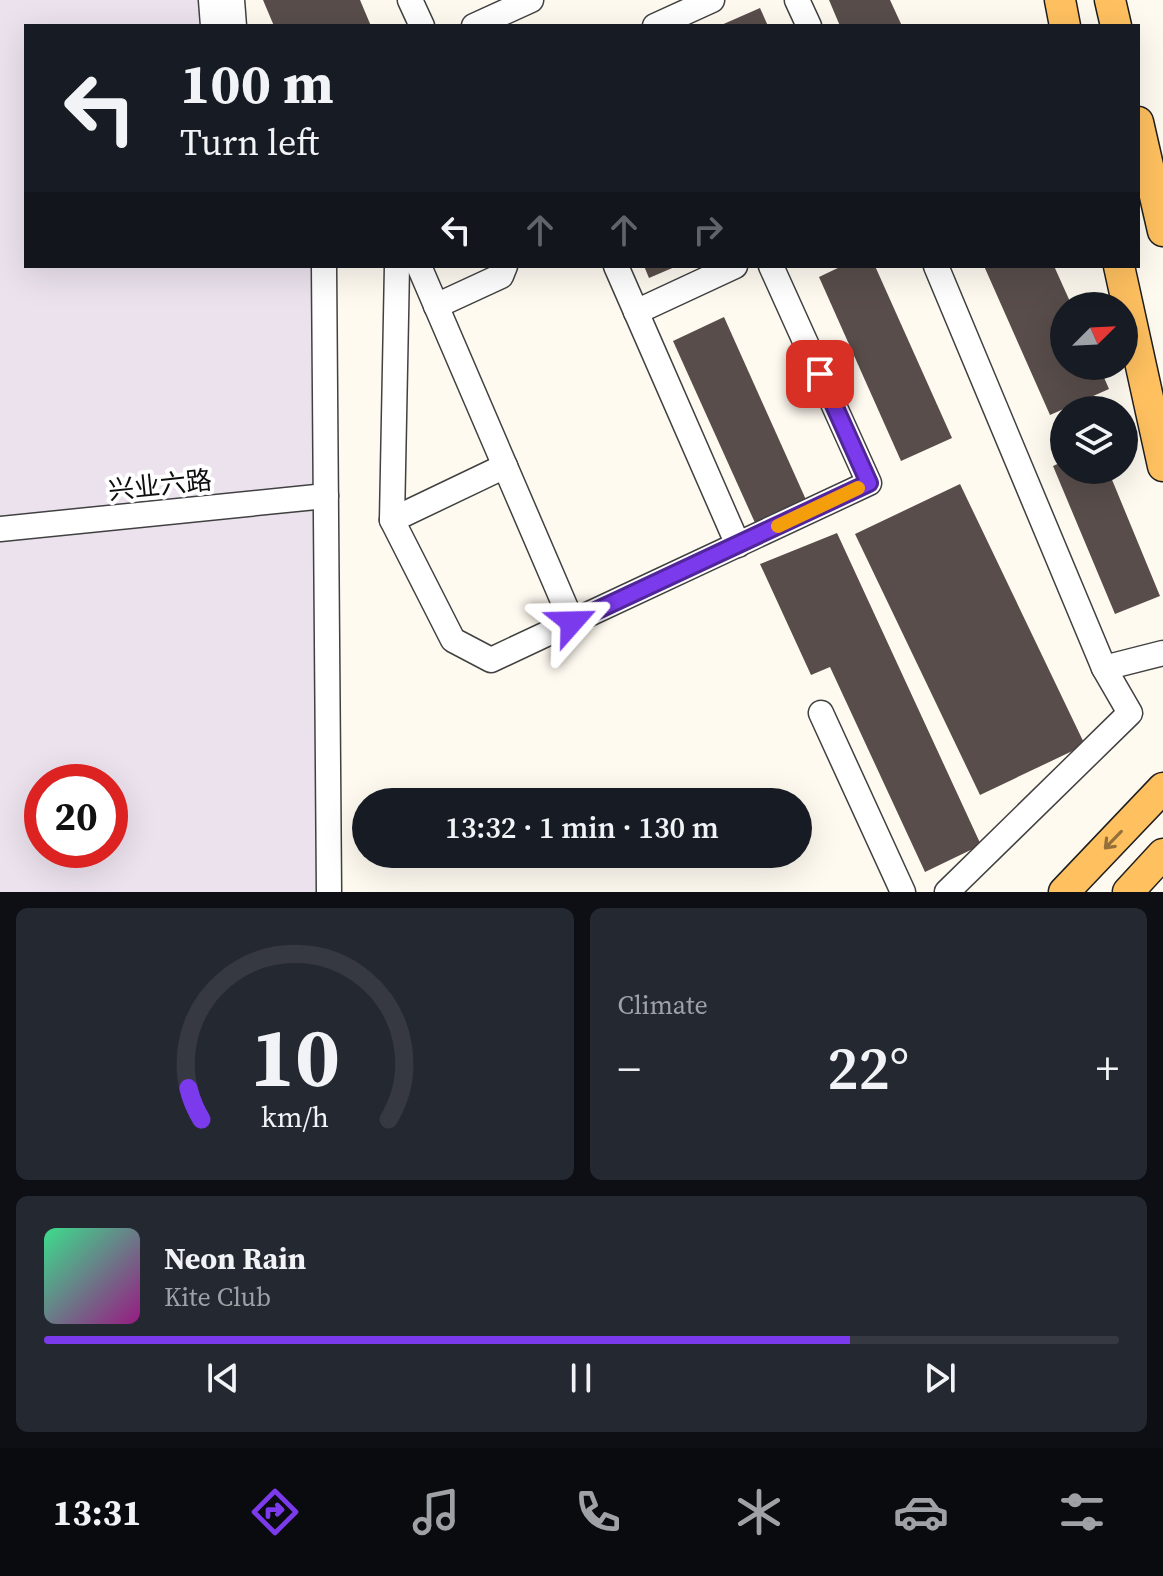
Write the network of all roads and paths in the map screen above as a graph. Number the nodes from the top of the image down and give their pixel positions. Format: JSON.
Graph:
{"nodes":[{"id":1,"x":211,"y":0,"type":"edge"},
{"id":2,"x":232,"y":0,"type":"edge"},
{"id":3,"x":410,"y":0,"type":"edge"},
{"id":4,"x":531,"y":0,"type":"edge"},
{"id":5,"x":712,"y":0,"type":"edge"},
{"id":6,"x":797,"y":0,"type":"edge"},
{"id":7,"x":1060,"y":0,"type":"edge"},
{"id":8,"x":1110,"y":0,"type":"edge"},
{"id":9,"x":509,"y":19,"type":"edge"},
{"id":10,"x":213,"y":24,"type":"edge"},
{"id":11,"x":234,"y":24,"type":"edge"},
{"id":12,"x":421,"y":24,"type":"edge"},
{"id":13,"x":484,"y":24,"type":"edge"},
{"id":14,"x":662,"y":24,"type":"edge"},
{"id":15,"x":808,"y":24,"type":"edge"},
{"id":16,"x":1065,"y":24,"type":"edge"},
{"id":17,"x":1116,"y":24,"type":"edge"},
{"id":18,"x":1140,"y":131,"type":"edge"},
{"id":19,"x":1163,"y":231,"type":"edge"},
{"id":20,"x":324,"y":268,"type":"edge"},
{"id":21,"x":397,"y":268,"type":"edge"},
{"id":22,"x":420,"y":268,"type":"edge"},
{"id":23,"x":504,"y":268,"type":"edge"},
{"id":24,"x":617,"y":268,"type":"edge"},
{"id":25,"x":731,"y":268,"type":"edge"},
{"id":26,"x":772,"y":268,"type":"edge"},
{"id":27,"x":937,"y":268,"type":"edge"},
{"id":28,"x":1119,"y":268,"type":"edge"},
{"id":29,"x":436,"y":306,"type":"junction"},
{"id":30,"x":636,"y":312,"type":"junction"},
{"id":31,"x":505,"y":466,"type":"junction"},
{"id":32,"x":1163,"y":466,"type":"edge"},
{"id":33,"x":326,"y":496,"type":"junction"},
{"id":34,"x":392,"y":520,"type":"junction"},
{"id":35,"x":0,"y":529,"type":"edge"},
{"id":36,"x":738,"y":545,"type":"junction"},
{"id":37,"x":572,"y":622,"type":"junction"},
{"id":38,"x":1163,"y":653,"type":"edge"},
{"id":39,"x":1104,"y":668,"type":"junction"},
{"id":40,"x":821,"y":713,"type":"dead end"},
{"id":41,"x":1163,"y":788,"type":"edge"},
{"id":42,"x":1163,"y":854,"type":"edge"},
{"id":43,"x":329,"y":892,"type":"edge"},
{"id":44,"x":903,"y":892,"type":"edge"},
{"id":45,"x":947,"y":892,"type":"edge"},
{"id":46,"x":1064,"y":892,"type":"edge"},
{"id":47,"x":1128,"y":892,"type":"edge"}],
"edges":[{"from":1,"to":10,"type":"street"},
{"from":2,"to":11,"type":"street"},
{"from":3,"to":12,"type":"street"},
{"from":4,"to":9,"type":"street"},
{"from":5,"to":14,"type":"street"},
{"from":6,"to":15,"type":"street"},
{"from":7,"to":16,"type":"main road"},
{"from":8,"to":17,"type":"main road"},
{"from":9,"to":13,"type":"street"},
{"from":18,"to":19,"type":"main road"},
{"from":20,"to":33,"type":"street"},
{"from":21,"to":34,"type":"street"},
{"from":22,"to":29,"type":"street"},
{"from":23,"to":29,"type":"street"},
{"from":24,"to":30,"type":"street"},
{"from":25,"to":30,"type":"street"},
{"from":26,"to":36,"type":"street"},
{"from":27,"to":39,"type":"street"},
{"from":28,"to":32,"type":"main road"},
{"from":29,"to":31,"type":"street"},
{"from":30,"to":36,"type":"street"},
{"from":31,"to":34,"type":"street"},
{"from":31,"to":37,"type":"street"},
{"from":33,"to":35,"type":"street","name":"兴业六路"},
{"from":33,"to":43,"type":"street"},
{"from":34,"to":37,"type":"street"},
{"from":36,"to":37,"type":"street"},
{"from":38,"to":39,"type":"street"},
{"from":39,"to":45,"type":"street"},
{"from":40,"to":44,"type":"street"},
{"from":41,"to":46,"type":"main road","one_way":true},
{"from":42,"to":47,"type":"main road"}]}
